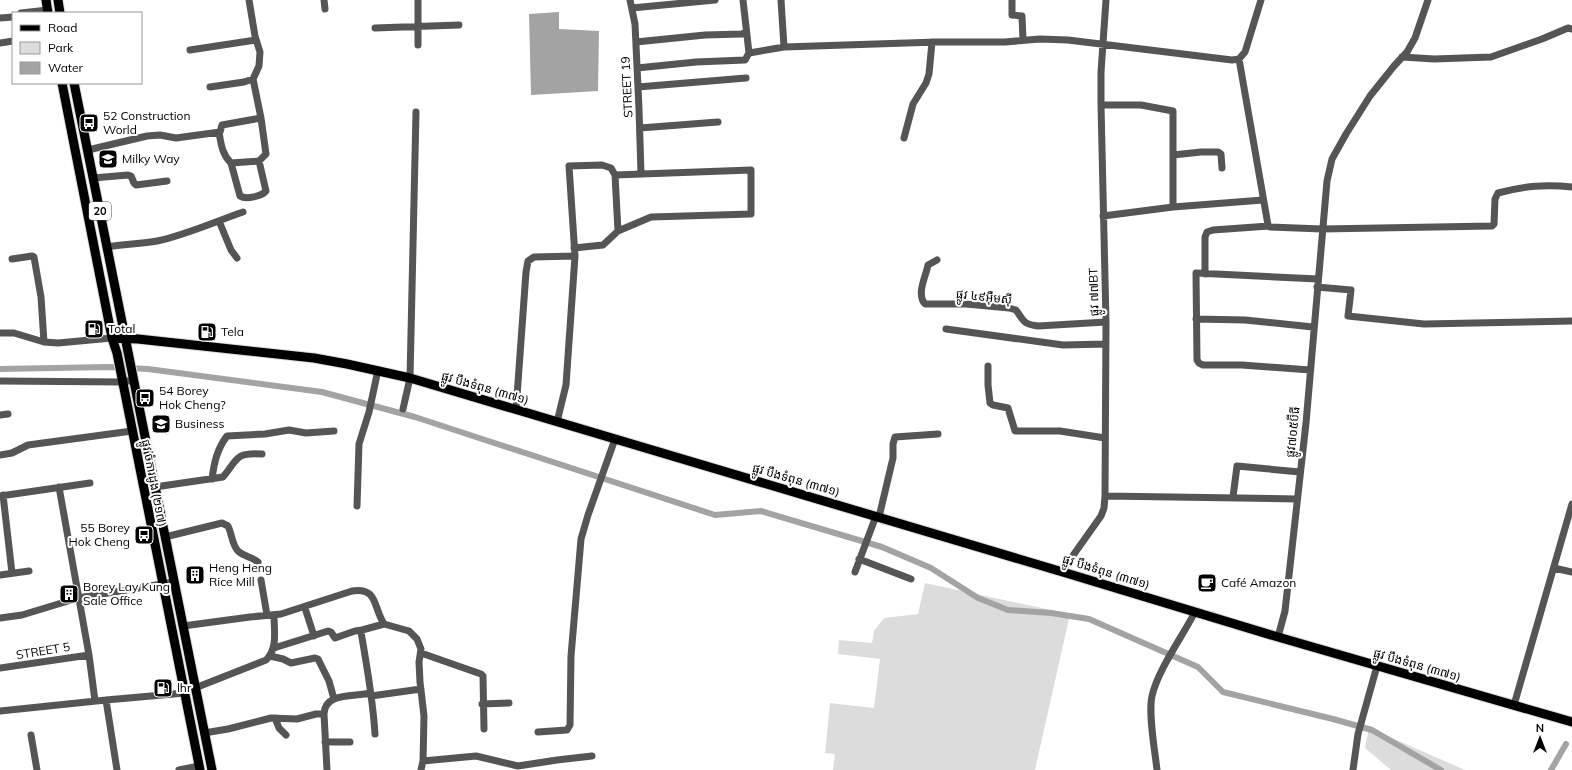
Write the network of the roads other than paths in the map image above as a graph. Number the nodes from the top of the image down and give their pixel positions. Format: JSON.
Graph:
{"nodes":[{"id":1,"x":46,"y":0,"type":"edge"},
{"id":2,"x":58,"y":0,"type":"edge"},
{"id":3,"x":249,"y":0,"type":"edge"},
{"id":4,"x":324,"y":0,"type":"edge"},
{"id":5,"x":418,"y":0,"type":"edge"},
{"id":6,"x":630,"y":0,"type":"edge"},
{"id":7,"x":715,"y":0,"type":"edge"},
{"id":8,"x":743,"y":0,"type":"edge"},
{"id":9,"x":782,"y":0,"type":"edge"},
{"id":10,"x":1012,"y":0,"type":"edge"},
{"id":11,"x":1106,"y":0,"type":"edge"},
{"id":12,"x":1428,"y":0,"type":"edge"},
{"id":13,"x":1258,"y":1,"type":"edge"},
{"id":14,"x":632,"y":8,"type":"junction"},
{"id":15,"x":325,"y":9,"type":"dead end"},
{"id":16,"x":48,"y":12,"type":"edge"},
{"id":17,"x":60,"y":12,"type":"edge"},
{"id":18,"x":12,"y":17,"type":"edge"},
{"id":19,"x":0,"y":18,"type":"edge"},
{"id":20,"x":459,"y":25,"type":"dead end"},
{"id":21,"x":418,"y":27,"type":"junction"},
{"id":22,"x":375,"y":28,"type":"dead end"},
{"id":23,"x":1572,"y":29,"type":"edge"},
{"id":24,"x":746,"y":32,"type":"junction"},
{"id":25,"x":256,"y":40,"type":"junction"},
{"id":26,"x":1023,"y":40,"type":"junction"},
{"id":27,"x":12,"y":41,"type":"edge"},
{"id":28,"x":636,"y":42,"type":"junction"},
{"id":29,"x":932,"y":42,"type":"junction"},
{"id":30,"x":0,"y":43,"type":"edge"},
{"id":31,"x":1103,"y":44,"type":"junction"},
{"id":32,"x":418,"y":45,"type":"dead end"},
{"id":33,"x":784,"y":47,"type":"junction"},
{"id":34,"x":190,"y":50,"type":"dead end"},
{"id":35,"x":749,"y":53,"type":"junction"},
{"id":36,"x":1402,"y":57,"type":"junction"},
{"id":37,"x":1239,"y":59,"type":"junction"},
{"id":38,"x":637,"y":68,"type":"junction"},
{"id":39,"x":746,"y":78,"type":"dead end"},
{"id":40,"x":253,"y":79,"type":"junction"},
{"id":41,"x":62,"y":84,"type":"edge"},
{"id":42,"x":74,"y":84,"type":"edge"},
{"id":43,"x":210,"y":87,"type":"dead end"},
{"id":44,"x":638,"y":87,"type":"junction"},
{"id":45,"x":1101,"y":106,"type":"junction"},
{"id":46,"x":416,"y":112,"type":"dead end"},
{"id":47,"x":261,"y":118,"type":"junction"},
{"id":48,"x":718,"y":122,"type":"dead end"},
{"id":49,"x":640,"y":128,"type":"junction"},
{"id":50,"x":219,"y":132,"type":"junction"},
{"id":51,"x":904,"y":138,"type":"dead end"},
{"id":52,"x":88,"y":150,"type":"junction"},
{"id":53,"x":1173,"y":155,"type":"junction"},
{"id":54,"x":259,"y":161,"type":"junction"},
{"id":55,"x":231,"y":163,"type":"junction"},
{"id":56,"x":1222,"y":168,"type":"dead end"},
{"id":57,"x":641,"y":174,"type":"junction"},
{"id":58,"x":615,"y":175,"type":"junction"},
{"id":59,"x":93,"y":178,"type":"junction"},
{"id":60,"x":167,"y":181,"type":"dead end"},
{"id":61,"x":1572,"y":187,"type":"edge"},
{"id":62,"x":1263,"y":200,"type":"junction"},
{"id":63,"x":1173,"y":207,"type":"junction"},
{"id":64,"x":243,"y":212,"type":"dead end"},
{"id":65,"x":1103,"y":216,"type":"junction"},
{"id":66,"x":219,"y":221,"type":"junction"},
{"id":67,"x":1269,"y":226,"type":"junction"},
{"id":68,"x":1322,"y":228,"type":"junction"},
{"id":69,"x":618,"y":231,"type":"junction"},
{"id":70,"x":107,"y":247,"type":"junction"},
{"id":71,"x":574,"y":248,"type":"junction"},
{"id":72,"x":575,"y":256,"type":"junction"},
{"id":73,"x":237,"y":258,"type":"dead end"},
{"id":74,"x":12,"y":259,"type":"dead end"},
{"id":75,"x":937,"y":260,"type":"dead end"},
{"id":76,"x":1205,"y":274,"type":"junction"},
{"id":77,"x":1317,"y":283,"type":"junction"},
{"id":78,"x":1196,"y":319,"type":"junction"},
{"id":79,"x":1572,"y":321,"type":"edge"},
{"id":80,"x":1106,"y":322,"type":"junction"},
{"id":81,"x":1313,"y":327,"type":"junction"},
{"id":82,"x":946,"y":329,"type":"dead end"},
{"id":83,"x":0,"y":334,"type":"edge"},
{"id":84,"x":112,"y":338,"type":"junction"},
{"id":85,"x":126,"y":338,"type":"junction"},
{"id":86,"x":44,"y":342,"type":"junction"},
{"id":87,"x":1106,"y":344,"type":"junction"},
{"id":88,"x":988,"y":366,"type":"dead end"},
{"id":89,"x":378,"y":370,"type":"junction"},
{"id":90,"x":1310,"y":370,"type":"junction"},
{"id":91,"x":410,"y":378,"type":"junction"},
{"id":92,"x":134,"y":379,"type":"junction"},
{"id":93,"x":122,"y":381,"type":"junction"},
{"id":94,"x":0,"y":382,"type":"edge"},
{"id":95,"x":403,"y":409,"type":"dead end"},
{"id":96,"x":516,"y":410,"type":"junction"},
{"id":97,"x":8,"y":414,"type":"dead end"},
{"id":98,"x":0,"y":416,"type":"edge"},
{"id":99,"x":557,"y":422,"type":"junction"},
{"id":100,"x":132,"y":431,"type":"junction"},
{"id":101,"x":334,"y":431,"type":"dead end"},
{"id":102,"x":938,"y":434,"type":"dead end"},
{"id":103,"x":1105,"y":438,"type":"junction"},
{"id":104,"x":615,"y":439,"type":"junction"},
{"id":105,"x":262,"y":454,"type":"dead end"},
{"id":106,"x":0,"y":455,"type":"edge"},
{"id":107,"x":1300,"y":472,"type":"junction"},
{"id":108,"x":212,"y":479,"type":"junction"},
{"id":109,"x":90,"y":483,"type":"dead end"},
{"id":110,"x":59,"y":487,"type":"junction"},
{"id":111,"x":155,"y":487,"type":"junction"},
{"id":112,"x":2,"y":496,"type":"edge"},
{"id":113,"x":1106,"y":496,"type":"junction"},
{"id":114,"x":1233,"y":497,"type":"junction"},
{"id":115,"x":1297,"y":499,"type":"junction"},
{"id":116,"x":1572,"y":504,"type":"edge"},
{"id":117,"x":357,"y":506,"type":"dead end"},
{"id":118,"x":878,"y":517,"type":"junction"},
{"id":119,"x":165,"y":537,"type":"junction"},
{"id":120,"x":860,"y":558,"type":"junction"},
{"id":121,"x":258,"y":562,"type":"dead end"},
{"id":122,"x":1554,"y":568,"type":"junction"},
{"id":123,"x":29,"y":571,"type":"dead end"},
{"id":124,"x":1062,"y":571,"type":"junction"},
{"id":125,"x":855,"y":572,"type":"dead end"},
{"id":126,"x":1572,"y":572,"type":"edge"},
{"id":127,"x":12,"y":573,"type":"junction"},
{"id":128,"x":0,"y":575,"type":"edge"},
{"id":129,"x":261,"y":580,"type":"dead end"},
{"id":130,"x":911,"y":580,"type":"dead end"},
{"id":131,"x":174,"y":582,"type":"junction"},
{"id":132,"x":162,"y":584,"type":"junction"},
{"id":133,"x":78,"y":598,"type":"junction"},
{"id":134,"x":305,"y":608,"type":"junction"},
{"id":135,"x":1195,"y":612,"type":"junction"},
{"id":136,"x":270,"y":615,"type":"junction"},
{"id":137,"x":0,"y":618,"type":"edge"},
{"id":138,"x":384,"y":624,"type":"junction"},
{"id":139,"x":183,"y":626,"type":"junction"},
{"id":140,"x":362,"y":630,"type":"junction"},
{"id":141,"x":314,"y":636,"type":"junction"},
{"id":142,"x":1278,"y":637,"type":"junction"},
{"id":143,"x":274,"y":648,"type":"junction"},
{"id":144,"x":420,"y":653,"type":"junction"},
{"id":145,"x":89,"y":655,"type":"junction"},
{"id":146,"x":270,"y":656,"type":"junction"},
{"id":147,"x":1376,"y":666,"type":"junction"},
{"id":148,"x":0,"y":668,"type":"edge"},
{"id":149,"x":195,"y":688,"type":"junction"},
{"id":150,"x":421,"y":689,"type":"junction"},
{"id":151,"x":185,"y":693,"type":"junction"},
{"id":152,"x":370,"y":695,"type":"junction"},
{"id":153,"x":334,"y":699,"type":"junction"},
{"id":154,"x":106,"y":700,"type":"junction"},
{"id":155,"x":95,"y":701,"type":"junction"},
{"id":156,"x":509,"y":703,"type":"dead end"},
{"id":157,"x":482,"y":704,"type":"junction"},
{"id":158,"x":1514,"y":705,"type":"junction"},
{"id":159,"x":0,"y":711,"type":"edge"},
{"id":160,"x":324,"y":714,"type":"junction"},
{"id":161,"x":275,"y":718,"type":"junction"},
{"id":162,"x":1572,"y":722,"type":"edge"},
{"id":163,"x":484,"y":729,"type":"dead end"},
{"id":164,"x":538,"y":732,"type":"dead end"},
{"id":165,"x":204,"y":733,"type":"junction"},
{"id":166,"x":286,"y":734,"type":"dead end"},
{"id":167,"x":375,"y":734,"type":"dead end"},
{"id":168,"x":31,"y":735,"type":"dead end"},
{"id":169,"x":325,"y":742,"type":"junction"},
{"id":170,"x":350,"y":742,"type":"dead end"},
{"id":171,"x":592,"y":756,"type":"dead end"},
{"id":172,"x":423,"y":762,"type":"junction"},
{"id":173,"x":199,"y":768,"type":"edge"},
{"id":174,"x":37,"y":770,"type":"edge"},
{"id":175,"x":116,"y":770,"type":"edge"},
{"id":176,"x":179,"y":770,"type":"edge"},
{"id":177,"x":212,"y":770,"type":"edge"},
{"id":178,"x":327,"y":770,"type":"edge"},
{"id":179,"x":421,"y":770,"type":"edge"},
{"id":180,"x":1157,"y":770,"type":"edge"},
{"id":181,"x":1353,"y":770,"type":"edge"}],
"edges":[{"from":1,"to":16,"type":"main road"},
{"from":2,"to":17,"type":"main road"},
{"from":3,"to":25,"type":"street"},
{"from":4,"to":15,"type":"street"},
{"from":5,"to":21,"type":"street"},
{"from":6,"to":14,"type":"street","name":"STREET 19"},
{"from":7,"to":14,"type":"street"},
{"from":8,"to":24,"type":"street"},
{"from":9,"to":33,"type":"street"},
{"from":10,"to":26,"type":"street"},
{"from":11,"to":31,"type":"street","name":"ផ្លូវ ៧៧BT"},
{"from":12,"to":36,"type":"street","name":"ផ្លូវ៧០៥ប៊ីធី"},
{"from":13,"to":37,"type":"street"},
{"from":14,"to":28,"type":"street","name":"STREET 19"},
{"from":18,"to":19,"type":"street"},
{"from":20,"to":21,"type":"street"},
{"from":21,"to":22,"type":"street"},
{"from":21,"to":32,"type":"street"},
{"from":23,"to":36,"type":"street"},
{"from":24,"to":28,"type":"street"},
{"from":24,"to":35,"type":"street"},
{"from":25,"to":34,"type":"street"},
{"from":25,"to":40,"type":"street"},
{"from":26,"to":29,"type":"street"},
{"from":26,"to":31,"type":"street"},
{"from":27,"to":30,"type":"street"},
{"from":28,"to":38,"type":"street","name":"STREET 19"},
{"from":29,"to":33,"type":"street"},
{"from":29,"to":51,"type":"street"},
{"from":31,"to":37,"type":"street"},
{"from":31,"to":45,"type":"street","name":"ផ្លូវ ៧៧BT"},
{"from":33,"to":35,"type":"street"},
{"from":35,"to":38,"type":"street"},
{"from":36,"to":68,"type":"street","name":"ផ្លូវ៧០៥ប៊ីធី"},
{"from":37,"to":62,"type":"street"},
{"from":38,"to":44,"type":"street","name":"STREET 19"},
{"from":39,"to":44,"type":"street"},
{"from":40,"to":43,"type":"street"},
{"from":40,"to":47,"type":"street"},
{"from":41,"to":84,"type":"main road","name":"ផ្លូវ ចំការដូង (២១៧)","number":"20"},
{"from":42,"to":52,"type":"main road","name":"ផ្លូវ ចំការដូង (២១៧)","number":"20"},
{"from":44,"to":49,"type":"street","name":"STREET 19"},
{"from":45,"to":53,"type":"street"},
{"from":45,"to":65,"type":"street","name":"ផ្លូវ ៧៧BT"},
{"from":46,"to":91,"type":"street"},
{"from":47,"to":50,"type":"street"},
{"from":47,"to":54,"type":"street"},
{"from":48,"to":49,"type":"street"},
{"from":49,"to":57,"type":"street","name":"STREET 19"},
{"from":50,"to":52,"type":"street"},
{"from":50,"to":55,"type":"street"},
{"from":52,"to":59,"type":"main road","name":"ផ្លូវ ចំការដូង (២១៧)","number":"20"},
{"from":53,"to":56,"type":"street"},
{"from":53,"to":63,"type":"street"},
{"from":54,"to":55,"type":"street"},
{"from":54,"to":55,"type":"street"},
{"from":57,"to":58,"type":"street"},
{"from":57,"to":69,"type":"street"},
{"from":58,"to":69,"type":"street"},
{"from":58,"to":71,"type":"street"},
{"from":59,"to":60,"type":"street"},
{"from":59,"to":70,"type":"main road","name":"ផ្លូវ ចំការដូង (២១៧)","number":"20"},
{"from":61,"to":68,"type":"street"},
{"from":62,"to":63,"type":"street"},
{"from":62,"to":67,"type":"street"},
{"from":63,"to":65,"type":"street"},
{"from":64,"to":66,"type":"street"},
{"from":65,"to":80,"type":"street","name":"ផ្លូវ ៧៧BT"},
{"from":66,"to":70,"type":"street"},
{"from":66,"to":73,"type":"street"},
{"from":67,"to":68,"type":"street"},
{"from":67,"to":76,"type":"street"},
{"from":68,"to":77,"type":"street","name":"ផ្លូវ៧០៥ប៊ីធី"},
{"from":69,"to":71,"type":"street"},
{"from":70,"to":85,"type":"main road","name":"ផ្លូវ ចំការដូង (២១៧)","number":"20"},
{"from":71,"to":72,"type":"street"},
{"from":72,"to":96,"type":"street"},
{"from":72,"to":99,"type":"street"},
{"from":74,"to":86,"type":"street"},
{"from":75,"to":80,"type":"street","name":"ផ្លូវ ៤៩អ៊ឹមស៊ី"},
{"from":76,"to":77,"type":"street"},
{"from":76,"to":78,"type":"street"},
{"from":77,"to":79,"type":"street"},
{"from":77,"to":81,"type":"street","name":"ផ្លូវ៧០៥ប៊ីធី"},
{"from":78,"to":81,"type":"street"},
{"from":78,"to":90,"type":"street"},
{"from":80,"to":87,"type":"street","name":"ផ្លូវ ៧៧BT"},
{"from":81,"to":90,"type":"street","name":"ផ្លូវ៧០៥ប៊ីធី"},
{"from":82,"to":87,"type":"street"},
{"from":83,"to":86,"type":"street","name":"ផ្លូវ បឹងទំពុន (៣៧១)"},
{"from":84,"to":85,"type":"main road","name":"ផ្លូវ បឹងទំពុន (៣៧១)"},
{"from":84,"to":86,"type":"street","name":"ផ្លូវ បឹងទំពុន (៣៧១)"},
{"from":84,"to":93,"type":"main road","name":"ផ្លូវ ចំការដូង (២១៧)","number":"20"},
{"from":85,"to":89,"type":"main road","name":"ផ្លូវ បឹងទំពុន (៣៧១)"},
{"from":85,"to":92,"type":"main road","name":"ផ្លូវ ចំការដូង (២១៧)","number":"20"},
{"from":87,"to":103,"type":"street","name":"ផ្លូវ ៧៧BT"},
{"from":88,"to":103,"type":"street"},
{"from":89,"to":91,"type":"main road","name":"ផ្លូវ បឹងទំពុន (៣៧១)"},
{"from":89,"to":117,"type":"street"},
{"from":90,"to":107,"type":"street","name":"ផ្លូវ៧០៥ប៊ីធី"},
{"from":91,"to":95,"type":"street"},
{"from":91,"to":96,"type":"main road","name":"ផ្លូវ បឹងទំពុន (៣៧១)"},
{"from":92,"to":93,"type":"street"},
{"from":92,"to":111,"type":"main road","name":"ផ្លូវ ចំការដូង (២១៧)","number":"20"},
{"from":93,"to":94,"type":"street"},
{"from":93,"to":100,"type":"main road","name":"ផ្លូវ ចំការដូង (២១៧)","number":"20"},
{"from":96,"to":99,"type":"main road","name":"ផ្លូវ បឹងទំពុន (៣៧១)"},
{"from":97,"to":98,"type":"street"},
{"from":99,"to":104,"type":"main road","name":"ផ្លូវ បឹងទំពុន (៣៧១)"},
{"from":100,"to":106,"type":"street"},
{"from":100,"to":132,"type":"main road","name":"ផ្លូវ ចំការដូង (២១៧)","number":"20"},
{"from":101,"to":108,"type":"street"},
{"from":102,"to":118,"type":"street"},
{"from":103,"to":113,"type":"street","name":"ផ្លូវ ៧៧BT"},
{"from":104,"to":118,"type":"main road","name":"ផ្លូវ បឹងទំពុន (៣៧១)"},
{"from":104,"to":164,"type":"street"},
{"from":105,"to":108,"type":"street"},
{"from":107,"to":114,"type":"street"},
{"from":107,"to":115,"type":"street","name":"ផ្លូវ៧០៥ប៊ីធី"},
{"from":108,"to":111,"type":"street"},
{"from":109,"to":110,"type":"street"},
{"from":110,"to":112,"type":"street"},
{"from":110,"to":133,"type":"street"},
{"from":111,"to":119,"type":"main road","name":"ផ្លូវ ចំការដូង (២១៧)","number":"20"},
{"from":112,"to":127,"type":"street"},
{"from":113,"to":114,"type":"street"},
{"from":113,"to":124,"type":"street","name":"ផ្លូវ ៧៧BT"},
{"from":114,"to":115,"type":"street"},
{"from":115,"to":142,"type":"street","name":"ផ្លូវ៧០៥ប៊ីធី"},
{"from":116,"to":122,"type":"street"},
{"from":118,"to":120,"type":"street"},
{"from":118,"to":124,"type":"main road","name":"ផ្លូវ បឹងទំពុន (៣៧១)"},
{"from":119,"to":121,"type":"street"},
{"from":119,"to":131,"type":"main road","name":"ផ្លូវ ចំការដូង (២១៧)","number":"20"},
{"from":120,"to":125,"type":"street"},
{"from":120,"to":130,"type":"street"},
{"from":122,"to":126,"type":"street"},
{"from":122,"to":158,"type":"street"},
{"from":123,"to":127,"type":"street"},
{"from":124,"to":135,"type":"main road","name":"ផ្លូវ បឹងទំពុន (៣៧១)"},
{"from":127,"to":128,"type":"street"},
{"from":129,"to":136,"type":"street"},
{"from":131,"to":132,"type":"street"},
{"from":131,"to":139,"type":"main road","name":"ផ្លូវ ចំការដូង (២១៧)","number":"20"},
{"from":132,"to":133,"type":"street"},
{"from":132,"to":151,"type":"main road","name":"ផ្លូវ ចំការដូង (២១៧)","number":"20"},
{"from":133,"to":137,"type":"street"},
{"from":133,"to":145,"type":"street"},
{"from":134,"to":136,"type":"street"},
{"from":134,"to":138,"type":"street"},
{"from":134,"to":141,"type":"street"},
{"from":135,"to":142,"type":"main road","name":"ផ្លូវ បឹងទំពុន (៣៧១)"},
{"from":135,"to":180,"type":"street"},
{"from":136,"to":139,"type":"street"},
{"from":136,"to":143,"type":"street"},
{"from":138,"to":140,"type":"street"},
{"from":138,"to":144,"type":"street"},
{"from":139,"to":149,"type":"main road","name":"ផ្លូវ ចំការដូង (២១៧)","number":"20"},
{"from":140,"to":141,"type":"street"},
{"from":140,"to":152,"type":"street"},
{"from":141,"to":143,"type":"street"},
{"from":142,"to":147,"type":"main road","name":"ផ្លូវ បឹងទំពុន (៣៧១)"},
{"from":143,"to":146,"type":"street"},
{"from":144,"to":150,"type":"street"},
{"from":144,"to":157,"type":"street"},
{"from":145,"to":148,"type":"street","name":"STREET 5"},
{"from":145,"to":155,"type":"street"},
{"from":146,"to":149,"type":"street"},
{"from":146,"to":153,"type":"street"},
{"from":147,"to":158,"type":"main road","name":"ផ្លូវ បឹងទំពុន (៣៧១)"},
{"from":147,"to":181,"type":"street"},
{"from":149,"to":165,"type":"main road","name":"ផ្លូវ ចំការដូង (២១៧)","number":"20"},
{"from":150,"to":152,"type":"street"},
{"from":150,"to":172,"type":"street"},
{"from":151,"to":154,"type":"street"},
{"from":151,"to":173,"type":"main road","name":"ផ្លូវ ចំការដូង (២១៧)","number":"20"},
{"from":152,"to":153,"type":"street"},
{"from":152,"to":167,"type":"street"},
{"from":153,"to":160,"type":"street"},
{"from":154,"to":155,"type":"street"},
{"from":154,"to":175,"type":"street"},
{"from":155,"to":159,"type":"street"},
{"from":156,"to":157,"type":"street"},
{"from":157,"to":163,"type":"street"},
{"from":158,"to":162,"type":"main road","name":"ផ្លូវ បឹងទំពុន (៣៧១)"},
{"from":160,"to":161,"type":"street"},
{"from":160,"to":169,"type":"street"},
{"from":161,"to":165,"type":"street"},
{"from":161,"to":166,"type":"street"},
{"from":165,"to":177,"type":"main road","name":"ផ្លូវ ចំការដូង (២១៧)","number":"20"},
{"from":168,"to":174,"type":"street"},
{"from":169,"to":170,"type":"street"},
{"from":169,"to":178,"type":"street"},
{"from":171,"to":172,"type":"street"},
{"from":172,"to":179,"type":"street"},
{"from":173,"to":176,"type":"street"}]}
